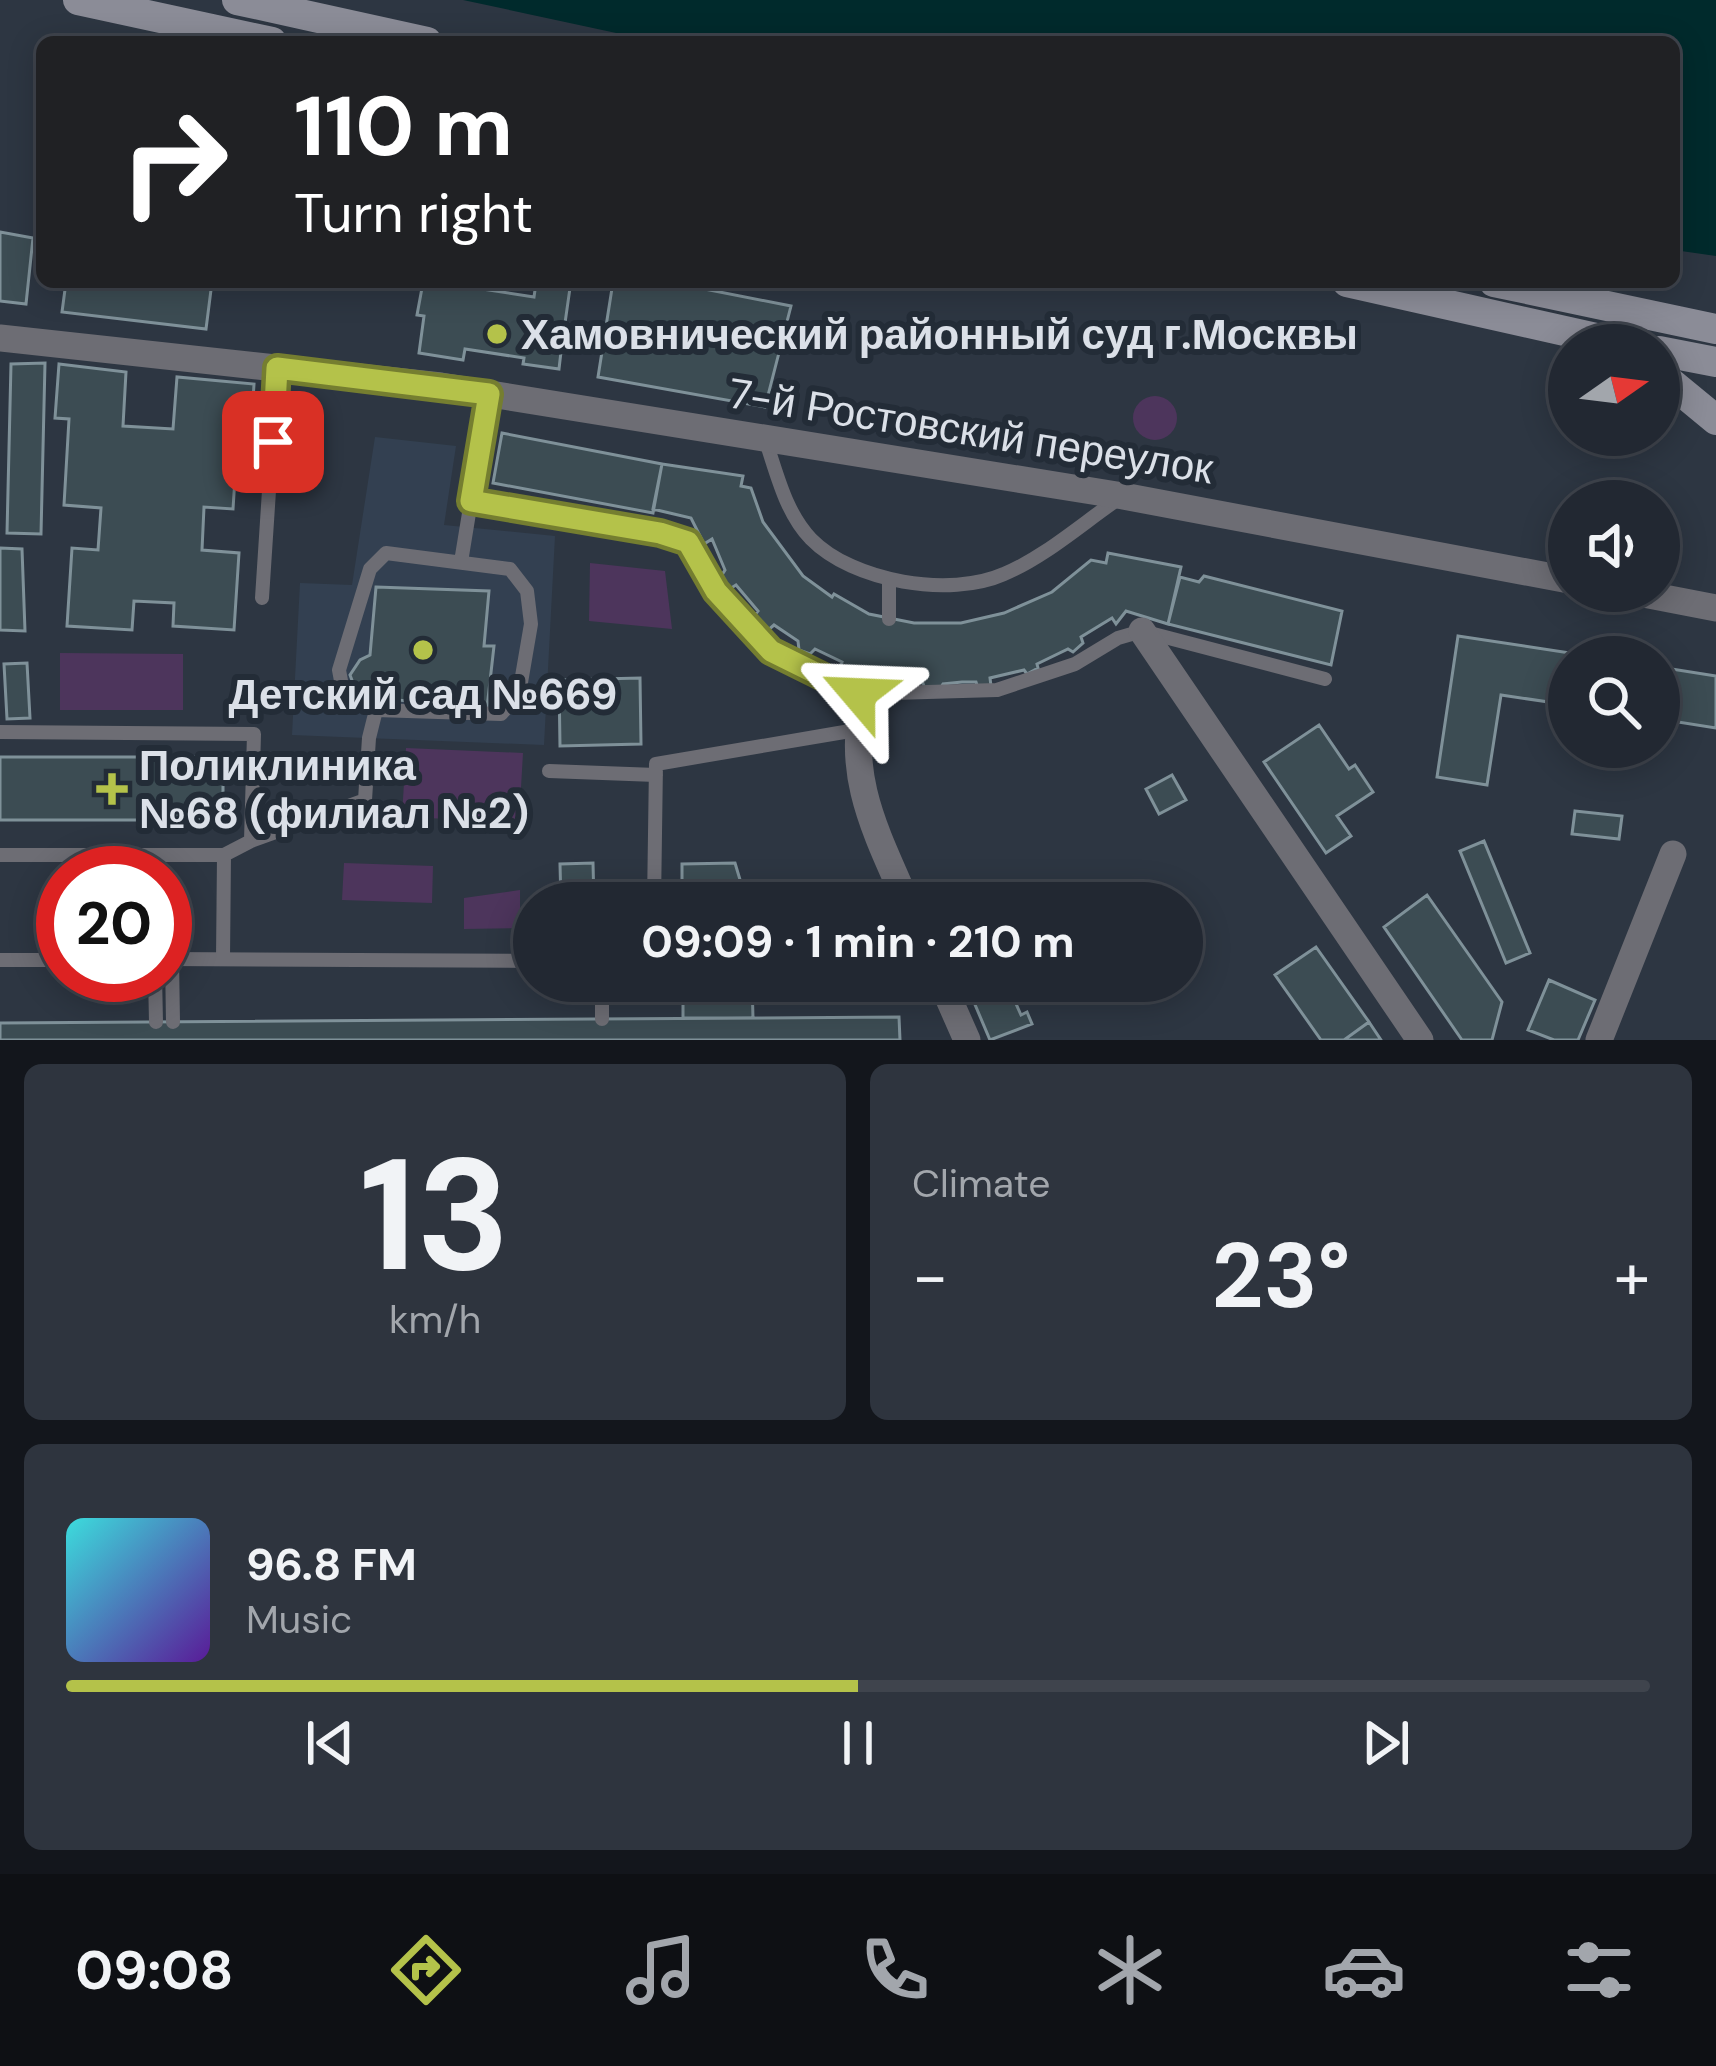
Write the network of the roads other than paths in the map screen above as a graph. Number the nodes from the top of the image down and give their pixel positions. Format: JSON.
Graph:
{"nodes":[{"id":1,"x":78,"y":0,"type":"edge"},
{"id":2,"x":237,"y":0,"type":"edge"},
{"id":3,"x":244,"y":36,"type":"edge"},
{"id":4,"x":400,"y":36,"type":"edge"},
{"id":5,"x":1374,"y":288,"type":"edge"},
{"id":6,"x":1523,"y":288,"type":"edge"},
{"id":7,"x":1548,"y":327,"type":"edge"},
{"id":8,"x":1716,"y":328,"type":"edge"},
{"id":9,"x":0,"y":338,"type":"edge"},
{"id":10,"x":1680,"y":355,"type":"edge"},
{"id":11,"x":1716,"y":362,"type":"edge"},
{"id":12,"x":277,"y":368,"type":"junction"},
{"id":13,"x":1680,"y":391,"type":"edge"},
{"id":14,"x":489,"y":394,"type":"junction"},
{"id":15,"x":1716,"y":420,"type":"edge"},
{"id":16,"x":765,"y":439,"type":"junction"},
{"id":17,"x":1123,"y":496,"type":"junction"},
{"id":18,"x":471,"y":501,"type":"junction"},
{"id":19,"x":461,"y":562,"type":"junction"},
{"id":20,"x":1548,"y":576,"type":"edge"},
{"id":21,"x":889,"y":581,"type":"junction"},
{"id":22,"x":262,"y":598,"type":"dead end"},
{"id":23,"x":1680,"y":601,"type":"edge"},
{"id":24,"x":1716,"y":608,"type":"edge"},
{"id":25,"x":889,"y":619,"type":"dead end"},
{"id":26,"x":1142,"y":631,"type":"junction"},
{"id":27,"x":1325,"y":679,"type":"dead end"},
{"id":28,"x":874,"y":688,"type":"junction"},
{"id":29,"x":376,"y":710,"type":"junction"},
{"id":30,"x":856,"y":730,"type":"junction"},
{"id":31,"x":0,"y":732,"type":"edge"},
{"id":32,"x":549,"y":771,"type":"dead end"},
{"id":33,"x":656,"y":776,"type":"junction"},
{"id":34,"x":251,"y":841,"type":"junction"},
{"id":35,"x":0,"y":854,"type":"edge"},
{"id":36,"x":1673,"y":854,"type":"dead end"},
{"id":37,"x":224,"y":855,"type":"junction"},
{"id":38,"x":654,"y":882,"type":"edge"},
{"id":39,"x":898,"y":882,"type":"edge"},
{"id":40,"x":223,"y":958,"type":"junction"},
{"id":41,"x":192,"y":959,"type":"edge"},
{"id":42,"x":0,"y":960,"type":"edge"},
{"id":43,"x":36,"y":960,"type":"edge"},
{"id":44,"x":513,"y":961,"type":"edge"},
{"id":45,"x":155,"y":1002,"type":"edge"},
{"id":46,"x":171,"y":1002,"type":"edge"},
{"id":47,"x":602,"y":1002,"type":"edge"},
{"id":48,"x":950,"y":1002,"type":"edge"},
{"id":49,"x":602,"y":1018,"type":"dead end"},
{"id":50,"x":155,"y":1022,"type":"dead end"},
{"id":51,"x":173,"y":1022,"type":"dead end"},
{"id":52,"x":967,"y":1040,"type":"edge"},
{"id":53,"x":1420,"y":1040,"type":"edge"},
{"id":54,"x":1599,"y":1040,"type":"edge"}],
"edges":[{"from":1,"to":3,"type":"main road"},
{"from":2,"to":4,"type":"main road"},
{"from":5,"to":7,"type":"main road"},
{"from":6,"to":8,"type":"main road"},
{"from":9,"to":12,"type":"street","name":"7-й Ростовский переулок"},
{"from":10,"to":11,"type":"main road"},
{"from":12,"to":14,"type":"street","name":"7-й Ростовский переулок"},
{"from":12,"to":22,"type":"lane"},
{"from":13,"to":15,"type":"main road"},
{"from":14,"to":16,"type":"street","name":"7-й Ростовский переулок"},
{"from":14,"to":18,"type":"lane"},
{"from":16,"to":17,"type":"street","name":"7-й Ростовский переулок"},
{"from":16,"to":21,"type":"lane"},
{"from":17,"to":20,"type":"street","name":"7-й Ростовский переулок"},
{"from":17,"to":21,"type":"lane"},
{"from":18,"to":19,"type":"lane"},
{"from":18,"to":28,"type":"lane"},
{"from":19,"to":29,"type":"lane"},
{"from":19,"to":29,"type":"lane"},
{"from":21,"to":25,"type":"lane"},
{"from":23,"to":24,"type":"street"},
{"from":26,"to":27,"type":"lane"},
{"from":26,"to":28,"type":"lane"},
{"from":26,"to":53,"type":"street"},
{"from":28,"to":30,"type":"street"},
{"from":29,"to":34,"type":"lane"},
{"from":30,"to":33,"type":"lane"},
{"from":30,"to":39,"type":"street"},
{"from":31,"to":34,"type":"lane"},
{"from":32,"to":33,"type":"lane"},
{"from":33,"to":38,"type":"lane"},
{"from":34,"to":37,"type":"lane"},
{"from":35,"to":37,"type":"lane"},
{"from":36,"to":54,"type":"street"},
{"from":37,"to":40,"type":"lane"},
{"from":40,"to":41,"type":"lane"},
{"from":40,"to":44,"type":"lane"},
{"from":42,"to":43,"type":"lane"},
{"from":45,"to":50,"type":"lane"},
{"from":46,"to":51,"type":"lane"},
{"from":47,"to":49,"type":"lane"},
{"from":48,"to":52,"type":"street"}]}
